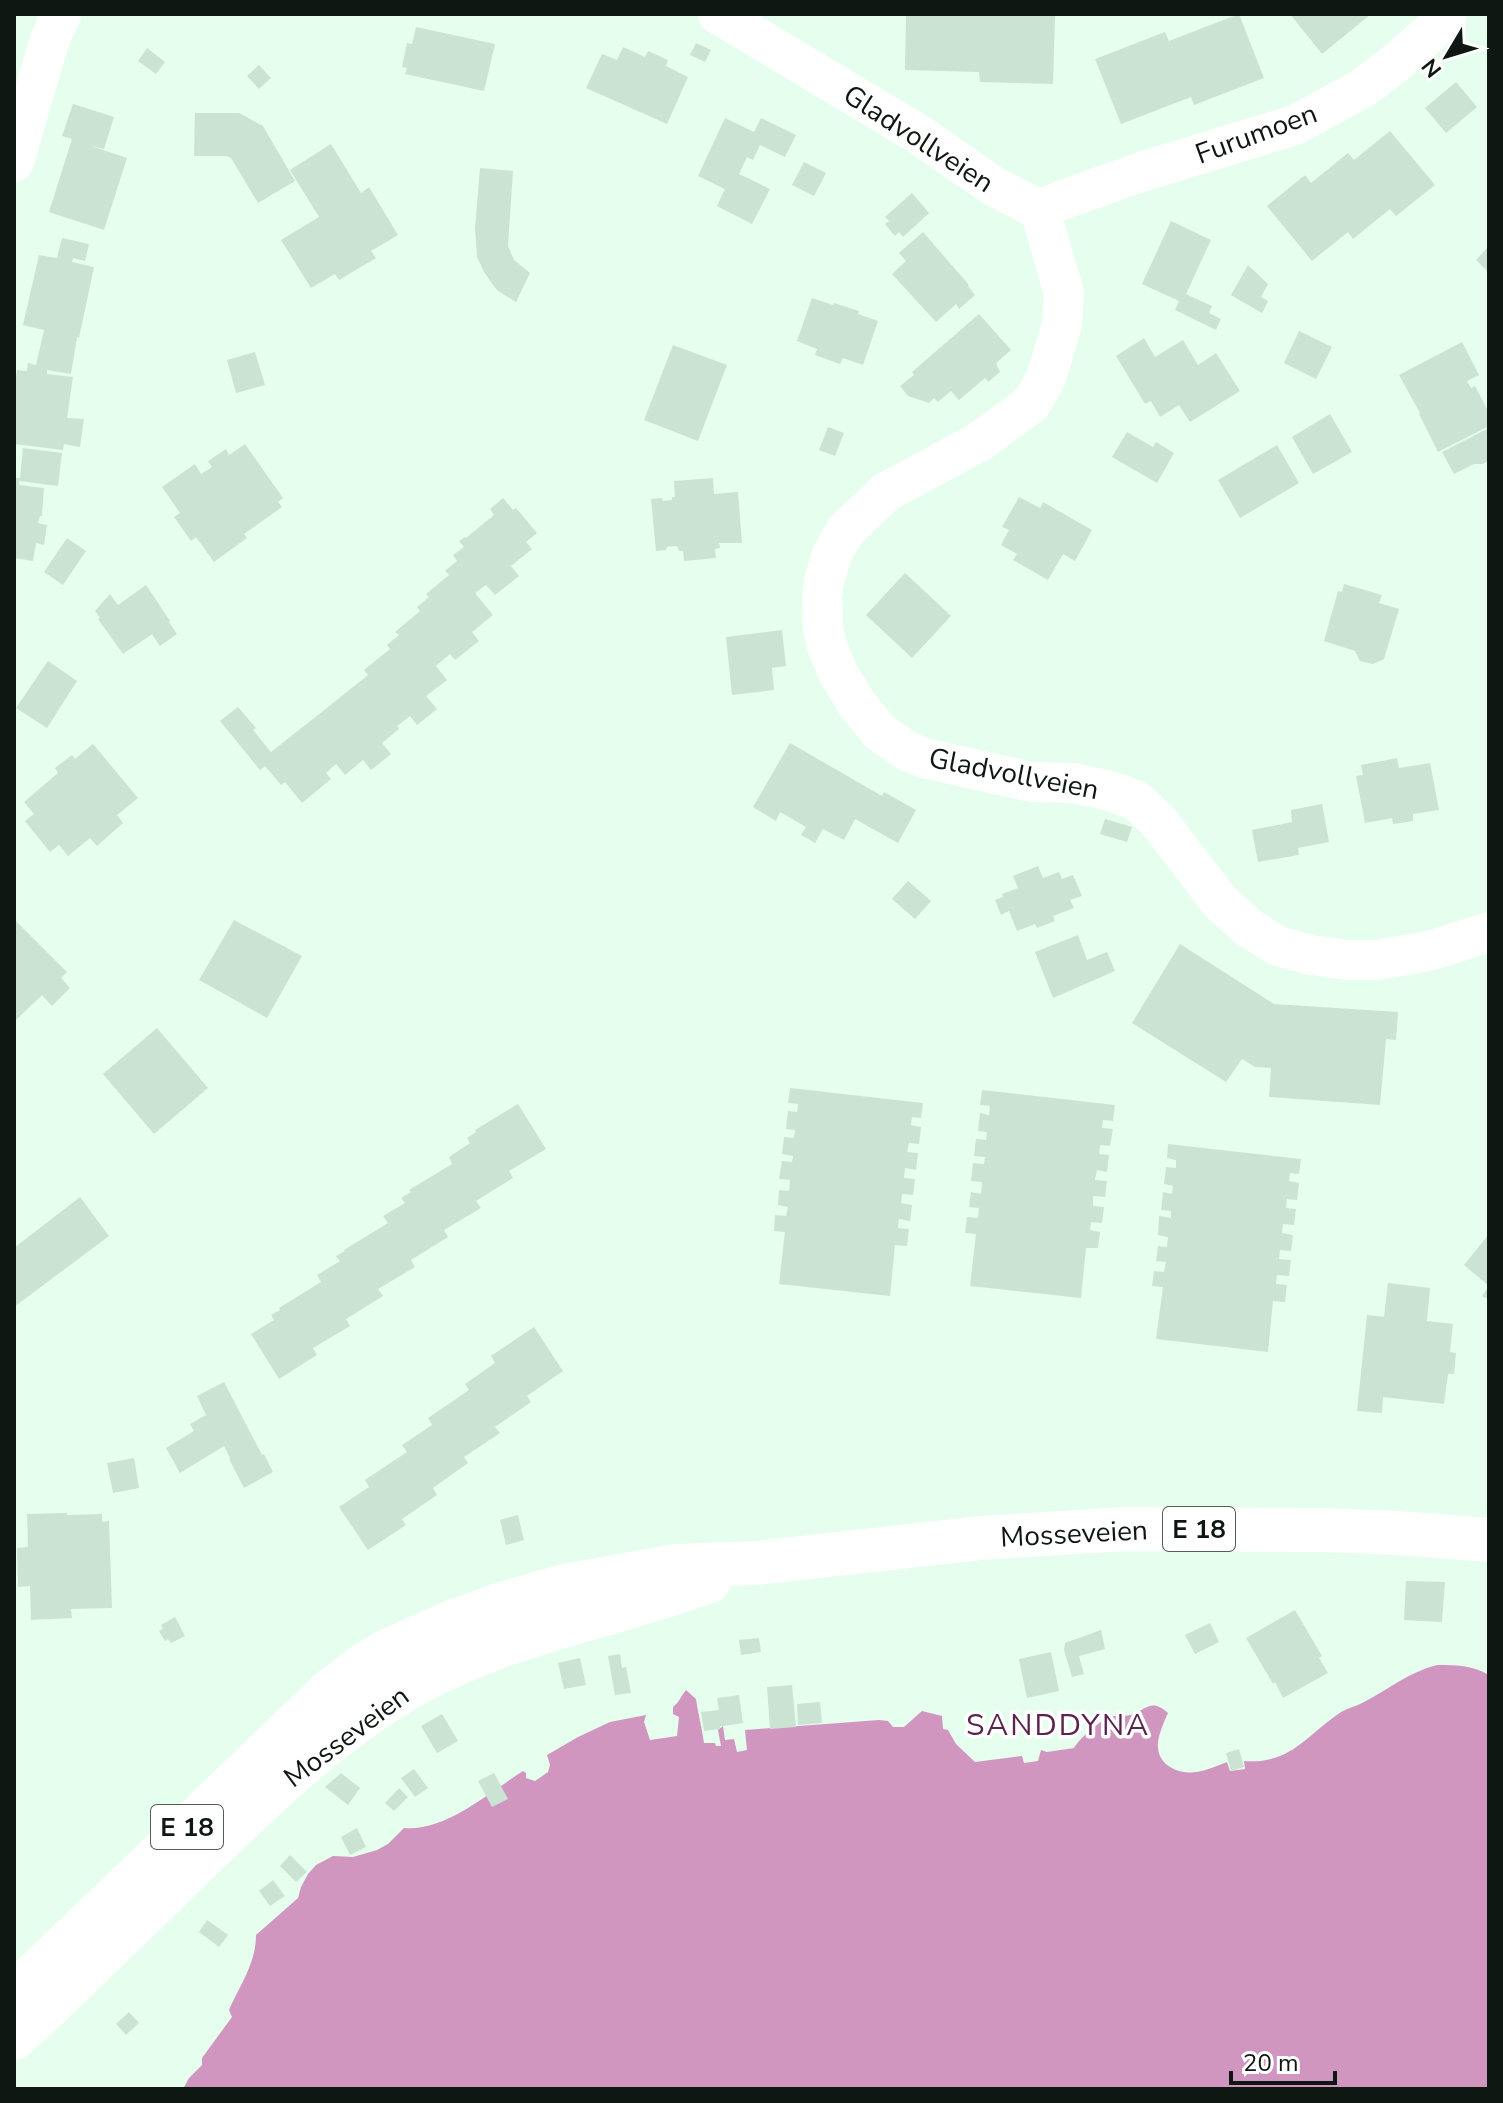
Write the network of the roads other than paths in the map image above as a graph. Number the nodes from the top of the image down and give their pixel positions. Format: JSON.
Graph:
{"nodes":[{"id":1,"x":61,"y":14,"type":"edge"},
{"id":2,"x":718,"y":14,"type":"edge"},
{"id":3,"x":1447,"y":14,"type":"edge"},
{"id":4,"x":14,"y":162,"type":"edge"},
{"id":5,"x":1040,"y":210,"type":"junction"},
{"id":6,"x":1489,"y":932,"type":"edge"},
{"id":7,"x":1489,"y":1540,"type":"edge"},
{"id":8,"x":756,"y":1563,"type":"junction"},
{"id":9,"x":14,"y":1994,"type":"edge"},
{"id":10,"x":14,"y":2038,"type":"edge"}],
"edges":[{"from":1,"to":4,"type":"street"},
{"from":2,"to":5,"type":"street","name":"Gladvollveien"},
{"from":3,"to":5,"type":"street","name":"Furumoen"},
{"from":5,"to":6,"type":"street","name":"Gladvollveien"},
{"from":7,"to":8,"type":"highway","name":"Mosseveien","number":"E 18"},
{"from":8,"to":9,"type":"highway","name":"Mosseveien","number":"E 18"},
{"from":8,"to":10,"type":"highway","name":"Mosseveien","number":"E 18"}]}
